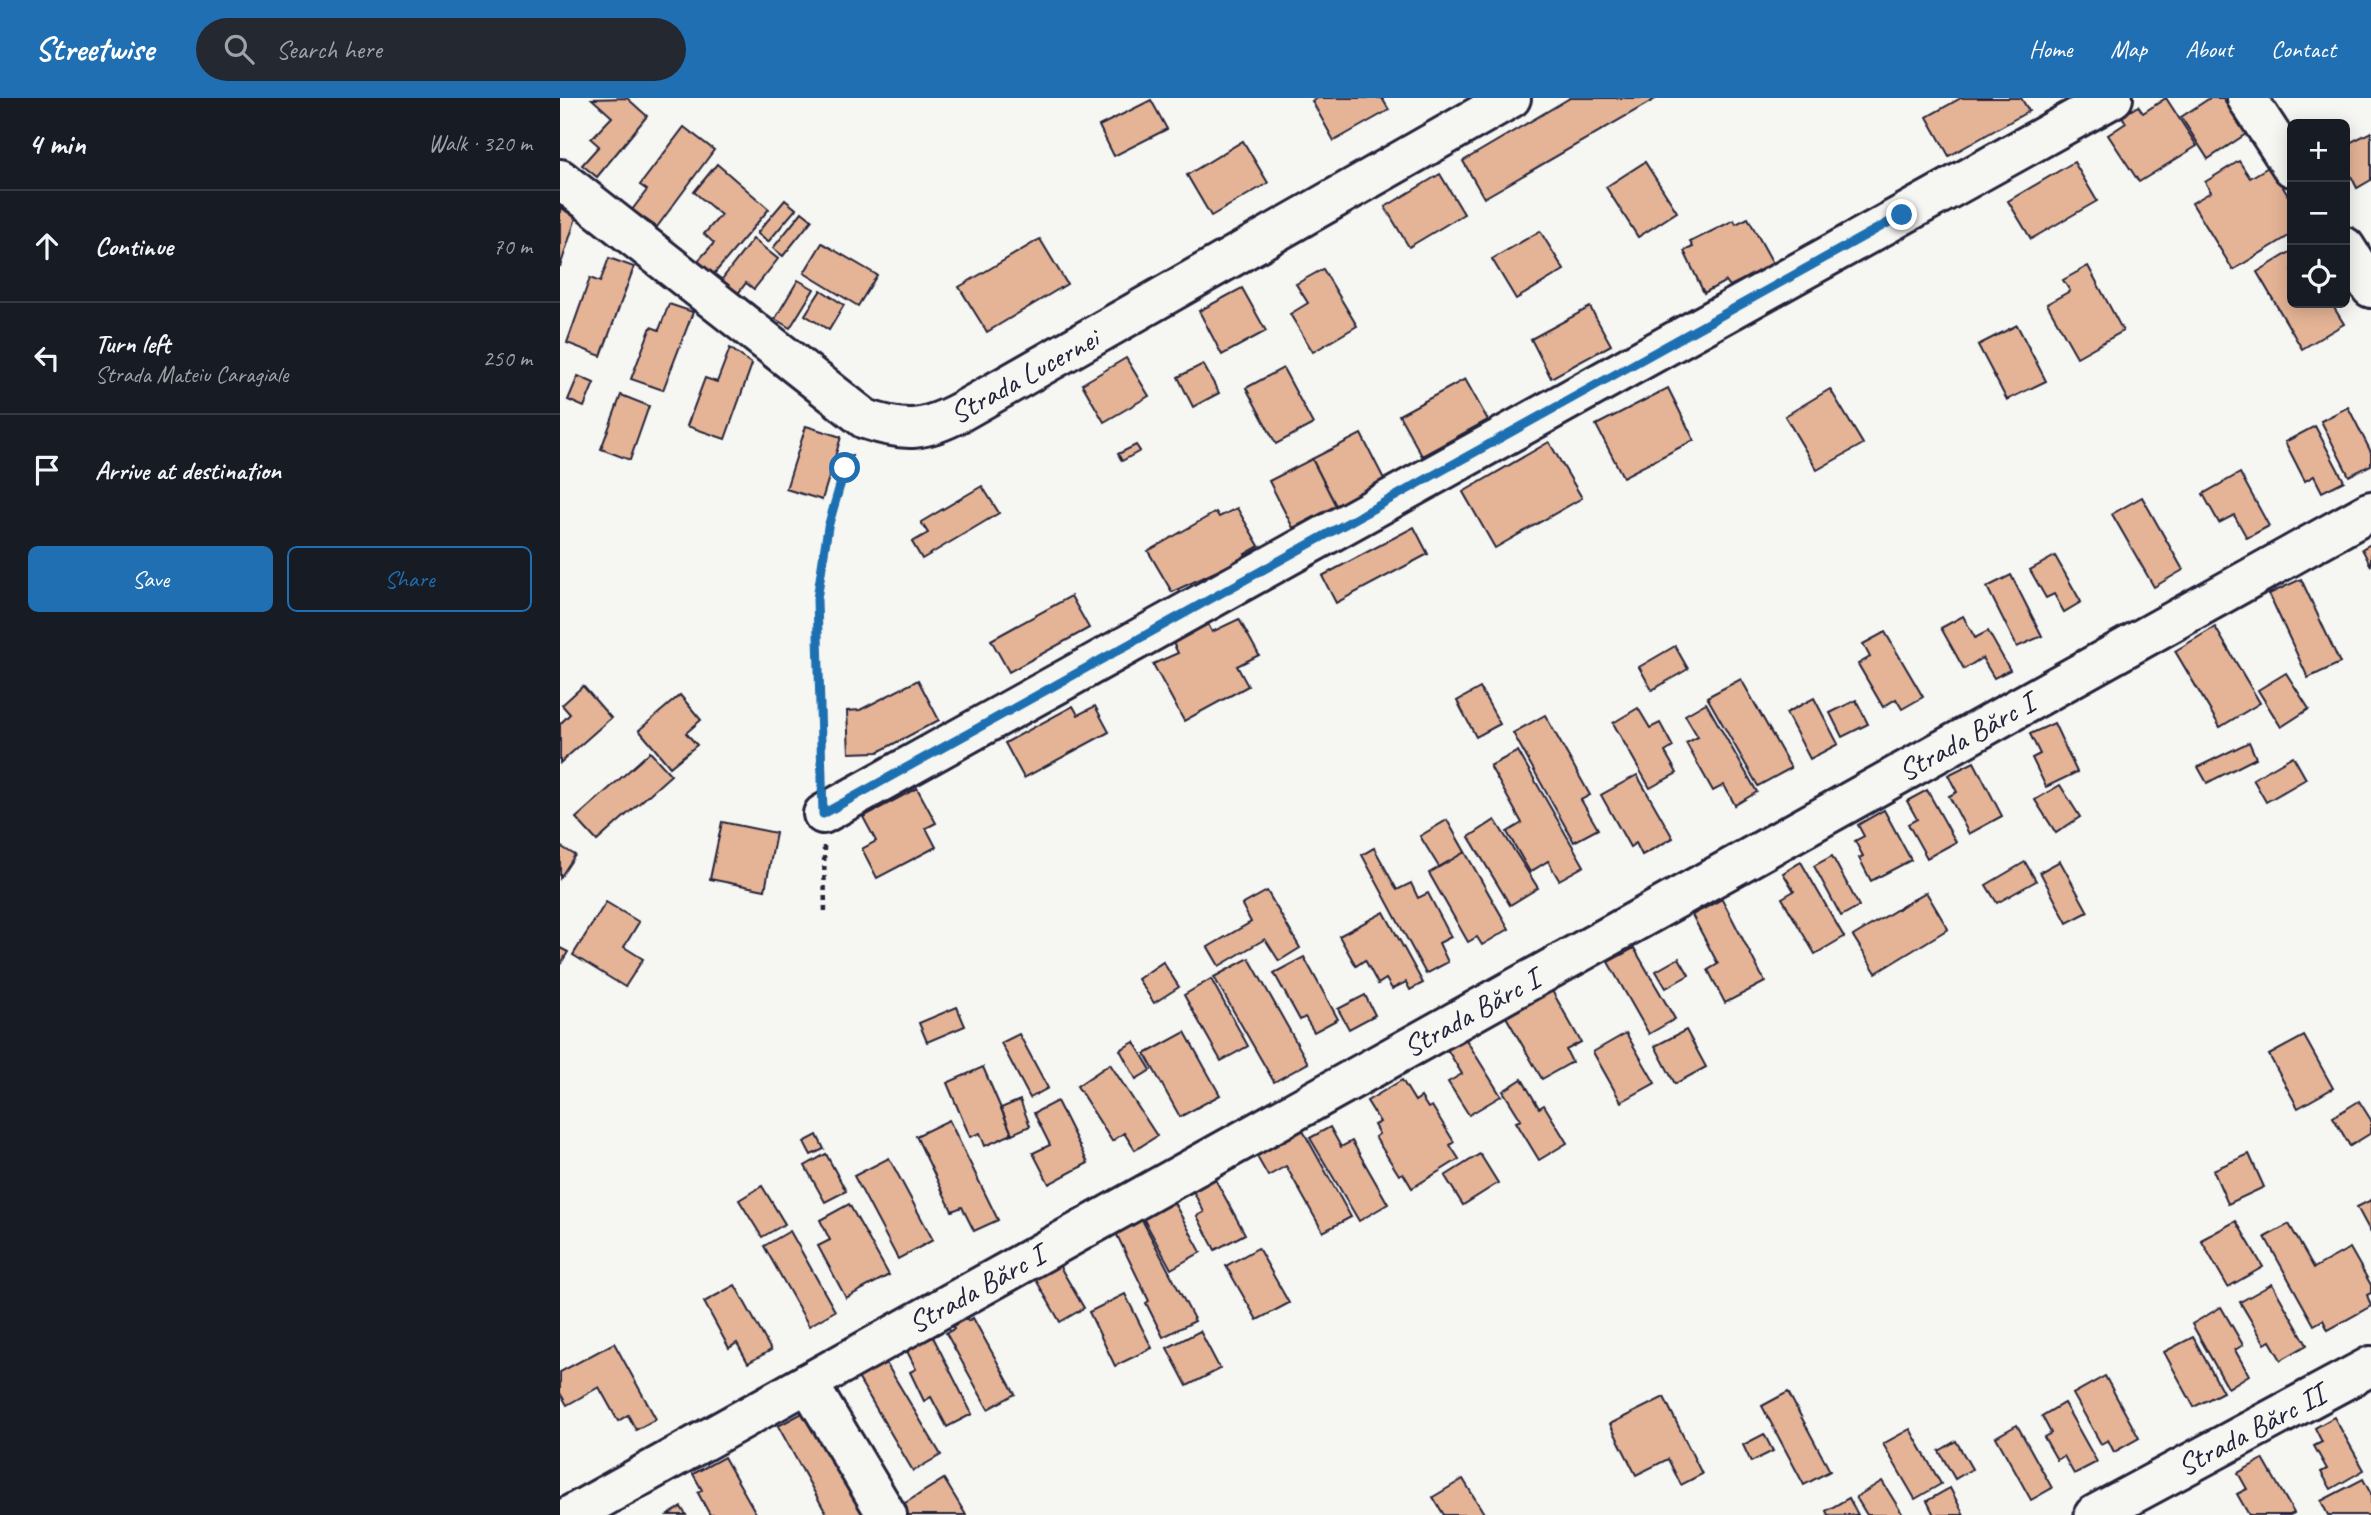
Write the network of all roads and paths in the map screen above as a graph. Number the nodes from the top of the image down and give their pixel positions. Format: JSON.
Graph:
{"nodes":[{"id":1,"x":1511,"y":98,"type":"edge"},
{"id":2,"x":2113,"y":98,"type":"edge"},
{"id":3,"x":2247,"y":98,"type":"edge"},
{"id":4,"x":2287,"y":159,"type":"edge"},
{"id":5,"x":560,"y":179,"type":"edge"},
{"id":6,"x":2350,"y":255,"type":"edge"},
{"id":7,"x":2371,"y":288,"type":"edge"},
{"id":8,"x":865,"y":419,"type":"junction"},
{"id":9,"x":2371,"y":511,"type":"edge"},
{"id":10,"x":823,"y":814,"type":"junction"},
{"id":11,"x":825,"y":914,"type":"dead end"},
{"id":12,"x":2371,"y":1366,"type":"edge"},
{"id":13,"x":808,"y":1383,"type":"junction"},
{"id":14,"x":571,"y":1515,"type":"edge"},
{"id":15,"x":887,"y":1515,"type":"edge"},
{"id":16,"x":2094,"y":1515,"type":"edge"}],
"edges":[{"from":1,"to":8,"type":"street","name":"Strada Lucernei"},
{"from":2,"to":10,"type":"street"},
{"from":3,"to":4,"type":"street"},
{"from":5,"to":8,"type":"street","name":"Strada Lucernei"},
{"from":6,"to":7,"type":"street"},
{"from":8,"to":10,"type":"path"},
{"from":9,"to":13,"type":"street","name":"Strada Bărc I"},
{"from":10,"to":11,"type":"path"},
{"from":12,"to":16,"type":"street","name":"Strada Bărc II"},
{"from":13,"to":14,"type":"street","name":"Strada Bărc I"},
{"from":13,"to":15,"type":"street"}]}
